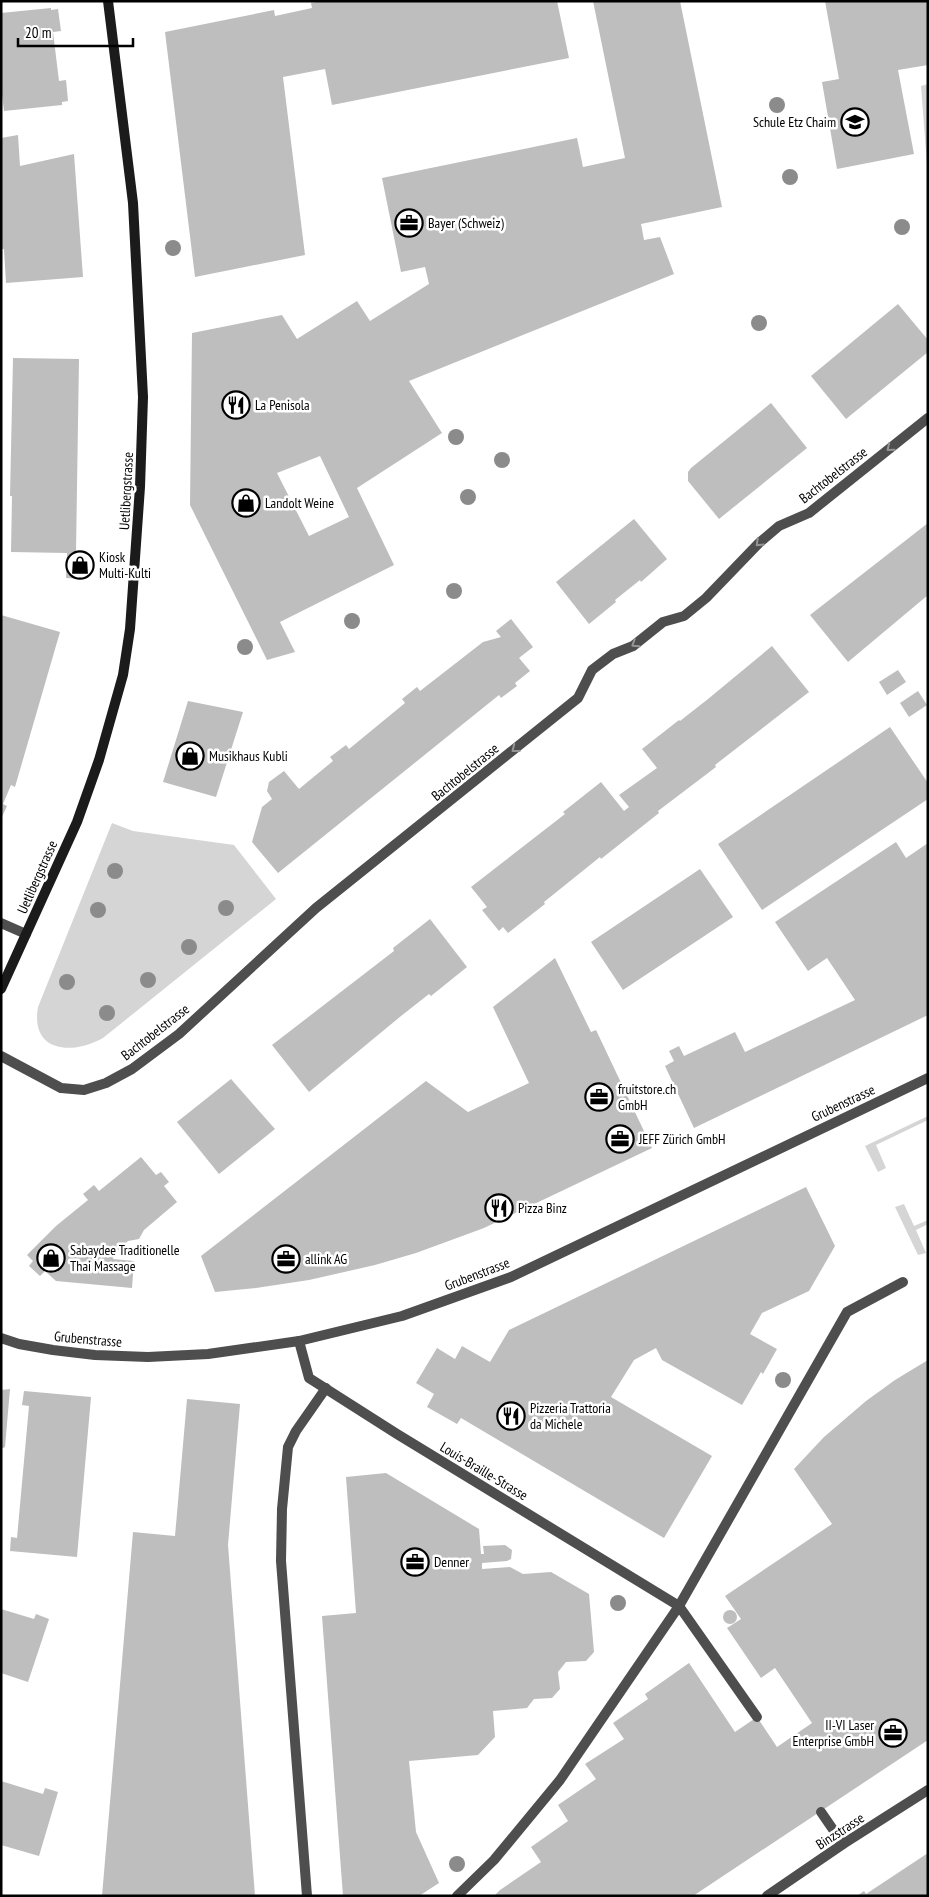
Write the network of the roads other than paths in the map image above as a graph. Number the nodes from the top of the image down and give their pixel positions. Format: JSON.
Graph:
{"nodes":[{"id":1,"x":108,"y":1,"type":"edge"},
{"id":2,"x":928,"y":418,"type":"edge"},
{"id":3,"x":1,"y":923,"type":"edge"},
{"id":4,"x":26,"y":934,"type":"junction"},
{"id":5,"x":1,"y":989,"type":"edge"},
{"id":6,"x":1,"y":1056,"type":"edge"},
{"id":7,"x":928,"y":1078,"type":"edge"},
{"id":8,"x":903,"y":1282,"type":"dead end"},
{"id":9,"x":1,"y":1338,"type":"edge"},
{"id":10,"x":299,"y":1341,"type":"junction"},
{"id":11,"x":326,"y":1388,"type":"junction"},
{"id":12,"x":679,"y":1606,"type":"junction"},
{"id":13,"x":757,"y":1717,"type":"dead end"},
{"id":14,"x":928,"y":1790,"type":"edge"},
{"id":15,"x":821,"y":1812,"type":"dead end"},
{"id":16,"x":843,"y":1844,"type":"junction"},
{"id":17,"x":307,"y":1896,"type":"edge"},
{"id":18,"x":457,"y":1896,"type":"edge"},
{"id":19,"x":767,"y":1896,"type":"edge"}],
"edges":[{"from":1,"to":4,"type":"main road","name":"Uetlibergstrasse"},
{"from":2,"to":6,"type":"street","name":"Bachtobelstrasse","one_way":true},
{"from":3,"to":4,"type":"street"},
{"from":4,"to":5,"type":"main road","name":"Uetlibergstrasse"},
{"from":7,"to":10,"type":"street","name":"Grubenstrasse"},
{"from":8,"to":12,"type":"street"},
{"from":9,"to":10,"type":"street","name":"Grubenstrasse"},
{"from":10,"to":11,"type":"street","name":"Louis-Braille-Strasse"},
{"from":11,"to":12,"type":"street","name":"Louis-Braille-Strasse"},
{"from":11,"to":17,"type":"street"},
{"from":12,"to":13,"type":"street"},
{"from":12,"to":18,"type":"street"},
{"from":14,"to":16,"type":"street","name":"Binzstrasse"},
{"from":15,"to":16,"type":"street"},
{"from":16,"to":19,"type":"street","name":"Binzstrasse"}]}
